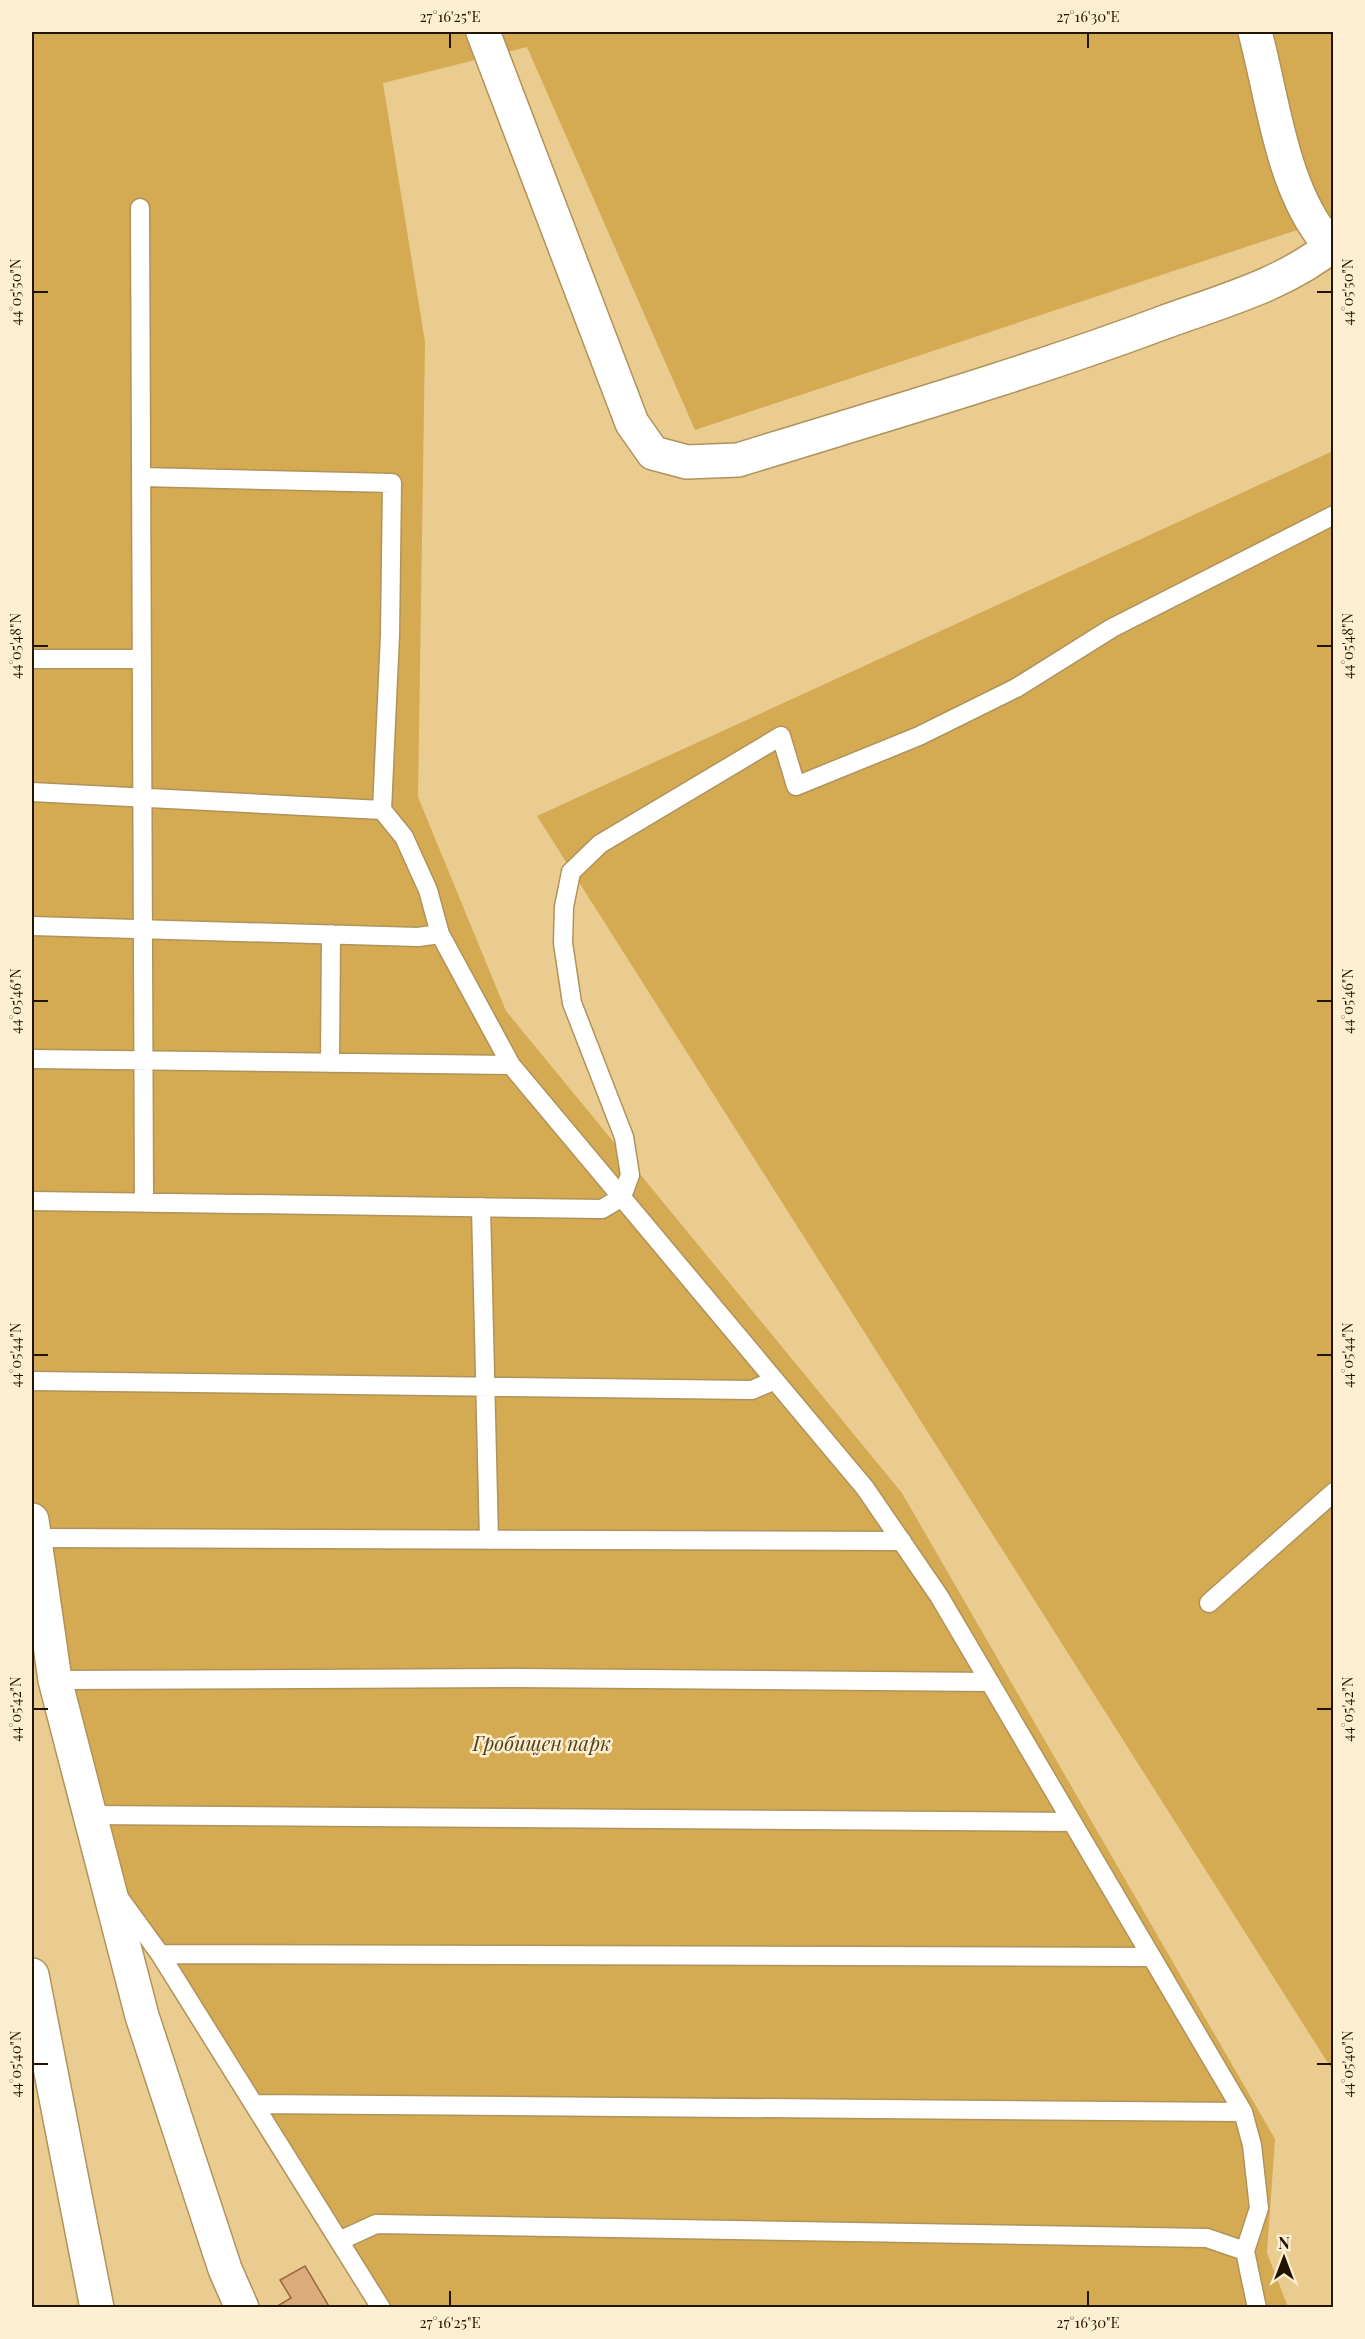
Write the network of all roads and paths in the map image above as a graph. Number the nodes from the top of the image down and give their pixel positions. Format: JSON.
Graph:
{"nodes":[{"id":1,"x":483,"y":32,"type":"edge"},
{"id":2,"x":1255,"y":32,"type":"edge"},
{"id":3,"x":140,"y":208,"type":"dead end"},
{"id":4,"x":1334,"y":235,"type":"edge"},
{"id":5,"x":1334,"y":244,"type":"edge"},
{"id":6,"x":141,"y":477,"type":"junction"},
{"id":7,"x":1334,"y":515,"type":"edge"},
{"id":8,"x":32,"y":659,"type":"edge"},
{"id":9,"x":142,"y":659,"type":"junction"},
{"id":10,"x":32,"y":792,"type":"edge"},
{"id":11,"x":142,"y":797,"type":"junction"},
{"id":12,"x":382,"y":810,"type":"junction"},
{"id":13,"x":32,"y":926,"type":"edge"},
{"id":14,"x":142,"y":928,"type":"junction"},
{"id":15,"x":330,"y":934,"type":"junction"},
{"id":16,"x":440,"y":934,"type":"junction"},
{"id":17,"x":32,"y":1059,"type":"edge"},
{"id":18,"x":144,"y":1061,"type":"junction"},
{"id":19,"x":330,"y":1063,"type":"junction"},
{"id":20,"x":511,"y":1065,"type":"junction"},
{"id":21,"x":622,"y":1197,"type":"junction"},
{"id":22,"x":32,"y":1201,"type":"edge"},
{"id":23,"x":144,"y":1201,"type":"junction"},
{"id":24,"x":481,"y":1207,"type":"junction"},
{"id":25,"x":775,"y":1380,"type":"junction"},
{"id":26,"x":32,"y":1381,"type":"edge"},
{"id":27,"x":484,"y":1388,"type":"junction"},
{"id":28,"x":1334,"y":1492,"type":"edge"},
{"id":29,"x":33,"y":1529,"type":"edge"},
{"id":30,"x":489,"y":1540,"type":"junction"},
{"id":31,"x":902,"y":1541,"type":"junction"},
{"id":32,"x":1209,"y":1603,"type":"dead end"},
{"id":33,"x":55,"y":1680,"type":"junction"},
{"id":34,"x":990,"y":1682,"type":"junction"},
{"id":35,"x":90,"y":1815,"type":"junction"},
{"id":36,"x":1072,"y":1822,"type":"junction"},
{"id":37,"x":111,"y":1886,"type":"junction"},
{"id":38,"x":160,"y":1954,"type":"junction"},
{"id":39,"x":1152,"y":1957,"type":"junction"},
{"id":40,"x":32,"y":1975,"type":"edge"},
{"id":41,"x":254,"y":2104,"type":"junction"},
{"id":42,"x":1243,"y":2112,"type":"junction"},
{"id":43,"x":339,"y":2241,"type":"junction"},
{"id":44,"x":1245,"y":2251,"type":"junction"},
{"id":45,"x":97,"y":2307,"type":"edge"},
{"id":46,"x":242,"y":2307,"type":"edge"},
{"id":47,"x":381,"y":2307,"type":"edge"},
{"id":48,"x":1257,"y":2307,"type":"edge"}],
"edges":[{"from":1,"to":5,"type":"street"},
{"from":2,"to":4,"type":"street"},
{"from":3,"to":6,"type":"lane"},
{"from":6,"to":9,"type":"lane"},
{"from":6,"to":12,"type":"lane"},
{"from":7,"to":21,"type":"lane"},
{"from":8,"to":9,"type":"lane"},
{"from":9,"to":11,"type":"lane"},
{"from":10,"to":11,"type":"lane"},
{"from":11,"to":12,"type":"lane"},
{"from":11,"to":14,"type":"lane"},
{"from":12,"to":16,"type":"lane"},
{"from":13,"to":14,"type":"lane"},
{"from":14,"to":15,"type":"lane"},
{"from":14,"to":18,"type":"lane"},
{"from":15,"to":16,"type":"lane"},
{"from":15,"to":19,"type":"lane"},
{"from":16,"to":20,"type":"lane"},
{"from":17,"to":18,"type":"lane"},
{"from":18,"to":19,"type":"lane"},
{"from":18,"to":23,"type":"lane"},
{"from":19,"to":20,"type":"lane"},
{"from":20,"to":21,"type":"lane"},
{"from":21,"to":24,"type":"lane"},
{"from":21,"to":25,"type":"lane"},
{"from":22,"to":23,"type":"lane"},
{"from":23,"to":24,"type":"lane"},
{"from":24,"to":27,"type":"lane"},
{"from":25,"to":27,"type":"lane"},
{"from":25,"to":31,"type":"lane"},
{"from":26,"to":27,"type":"lane"},
{"from":27,"to":30,"type":"lane"},
{"from":28,"to":32,"type":"lane"},
{"from":29,"to":30,"type":"lane"},
{"from":29,"to":33,"type":"street"},
{"from":30,"to":31,"type":"lane"},
{"from":31,"to":34,"type":"lane"},
{"from":33,"to":34,"type":"lane"},
{"from":33,"to":35,"type":"street"},
{"from":34,"to":36,"type":"lane"},
{"from":35,"to":36,"type":"lane"},
{"from":35,"to":37,"type":"street"},
{"from":36,"to":39,"type":"lane"},
{"from":37,"to":38,"type":"lane"},
{"from":37,"to":46,"type":"street"},
{"from":38,"to":39,"type":"lane"},
{"from":38,"to":41,"type":"lane"},
{"from":39,"to":42,"type":"lane"},
{"from":40,"to":45,"type":"street"},
{"from":41,"to":42,"type":"lane"},
{"from":41,"to":43,"type":"lane"},
{"from":42,"to":44,"type":"lane"},
{"from":43,"to":44,"type":"lane"},
{"from":43,"to":47,"type":"lane"},
{"from":44,"to":48,"type":"lane"}]}
